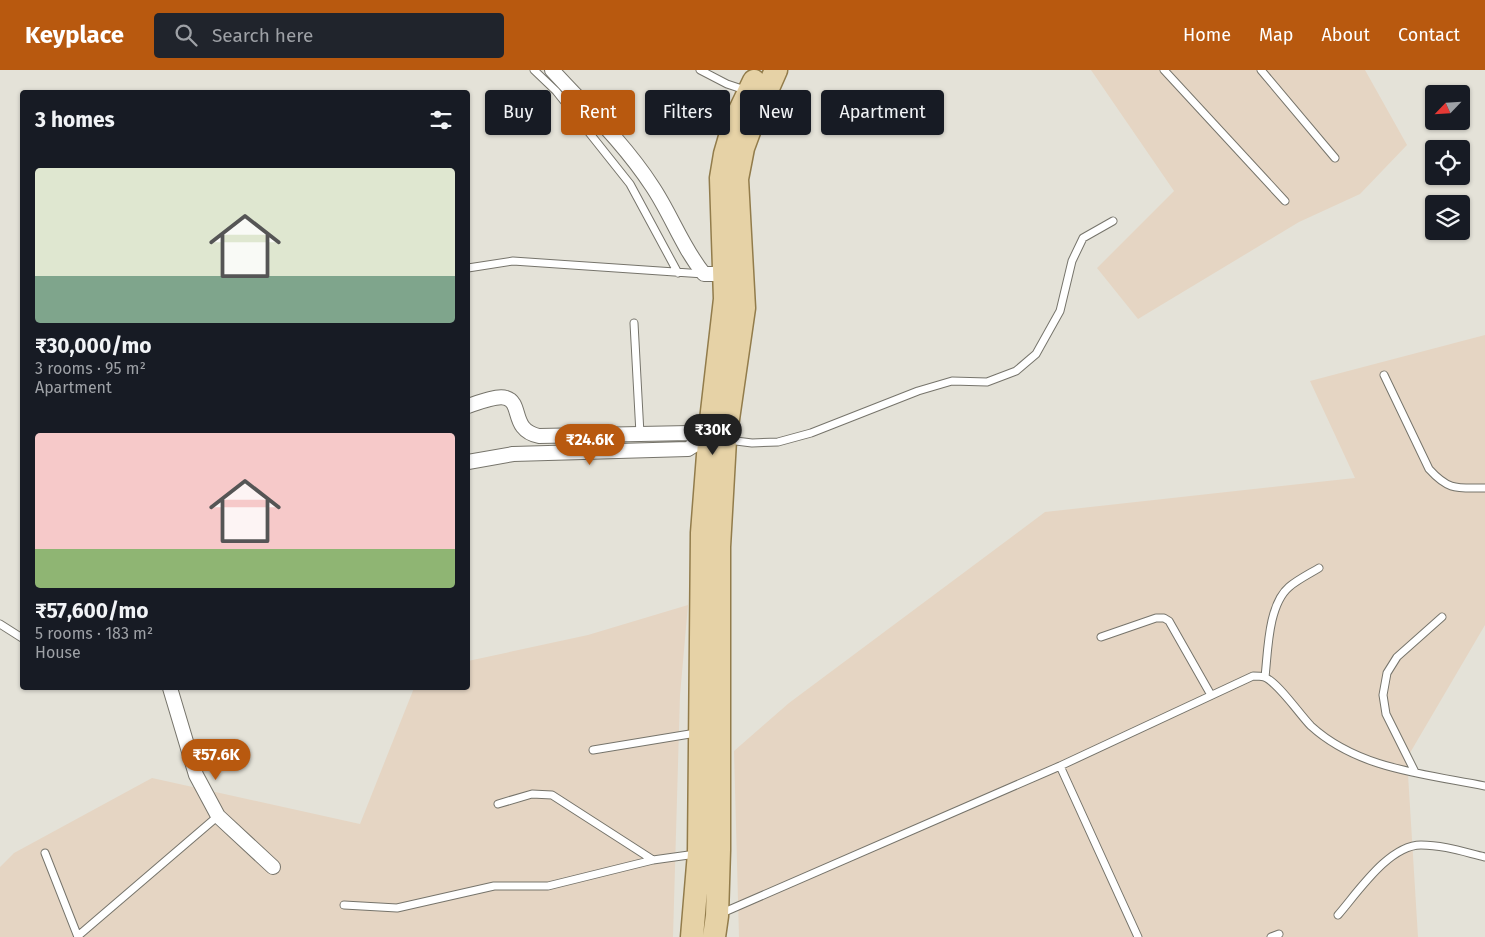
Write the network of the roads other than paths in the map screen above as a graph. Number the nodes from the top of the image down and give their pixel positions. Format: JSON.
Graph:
{"nodes":[{"id":1,"x":534,"y":70,"type":"edge"},
{"id":2,"x":552,"y":70,"type":"edge"},
{"id":3,"x":700,"y":70,"type":"edge"},
{"id":4,"x":760,"y":70,"type":"edge"},
{"id":5,"x":776,"y":70,"type":"edge"},
{"id":6,"x":1164,"y":70,"type":"edge"},
{"id":7,"x":1260,"y":70,"type":"edge"},
{"id":8,"x":744,"y":90,"type":"edge"},
{"id":9,"x":757,"y":90,"type":"edge"},
{"id":10,"x":759,"y":90,"type":"edge"},
{"id":11,"x":746,"y":135,"type":"edge"},
{"id":12,"x":1335,"y":158,"type":"dead end"},
{"id":13,"x":1285,"y":201,"type":"dead end"},
{"id":14,"x":1113,"y":221,"type":"dead end"},
{"id":15,"x":470,"y":268,"type":"edge"},
{"id":16,"x":678,"y":273,"type":"junction"},
{"id":17,"x":724,"y":274,"type":"junction"},
{"id":18,"x":634,"y":323,"type":"dead end"},
{"id":19,"x":1384,"y":375,"type":"dead end"},
{"id":20,"x":470,"y":406,"type":"edge"},
{"id":21,"x":640,"y":434,"type":"junction"},
{"id":22,"x":711,"y":441,"type":"junction"},
{"id":23,"x":470,"y":462,"type":"edge"},
{"id":24,"x":1485,"y":488,"type":"edge"},
{"id":25,"x":1319,"y":568,"type":"dead end"},
{"id":26,"x":1442,"y":617,"type":"dead end"},
{"id":27,"x":0,"y":624,"type":"edge"},
{"id":28,"x":20,"y":637,"type":"edge"},
{"id":29,"x":1100,"y":637,"type":"dead end"},
{"id":30,"x":1265,"y":677,"type":"junction"},
{"id":31,"x":171,"y":690,"type":"edge"},
{"id":32,"x":1211,"y":695,"type":"junction"},
{"id":33,"x":709,"y":730,"type":"junction"},
{"id":34,"x":593,"y":750,"type":"dead end"},
{"id":35,"x":1060,"y":766,"type":"junction"},
{"id":36,"x":1415,"y":772,"type":"junction"},
{"id":37,"x":1485,"y":786,"type":"edge"},
{"id":38,"x":498,"y":804,"type":"dead end"},
{"id":39,"x":218,"y":816,"type":"junction"},
{"id":40,"x":709,"y":852,"type":"junction"},
{"id":41,"x":45,"y":853,"type":"dead end"},
{"id":42,"x":1485,"y":857,"type":"edge"},
{"id":43,"x":653,"y":860,"type":"junction"},
{"id":44,"x":273,"y":867,"type":"dead end"},
{"id":45,"x":344,"y":905,"type":"dead end"},
{"id":46,"x":1338,"y":914,"type":"dead end"},
{"id":47,"x":716,"y":926,"type":"edge"},
{"id":48,"x":1279,"y":934,"type":"dead end"},
{"id":49,"x":78,"y":937,"type":"edge"},
{"id":50,"x":692,"y":937,"type":"edge"},
{"id":51,"x":1138,"y":937,"type":"edge"},
{"id":52,"x":1271,"y":937,"type":"edge"}],
"edges":[{"from":1,"to":16,"type":"lane"},
{"from":2,"to":17,"type":"street"},
{"from":3,"to":8,"type":"lane"},
{"from":4,"to":9,"type":"main road"},
{"from":5,"to":10,"type":"main road"},
{"from":6,"to":13,"type":"lane"},
{"from":7,"to":12,"type":"lane"},
{"from":11,"to":17,"type":"main road"},
{"from":14,"to":22,"type":"lane"},
{"from":15,"to":16,"type":"lane"},
{"from":16,"to":17,"type":"lane"},
{"from":17,"to":22,"type":"main road"},
{"from":18,"to":21,"type":"lane"},
{"from":19,"to":24,"type":"lane"},
{"from":20,"to":21,"type":"street"},
{"from":21,"to":22,"type":"street"},
{"from":22,"to":23,"type":"street"},
{"from":22,"to":33,"type":"main road"},
{"from":25,"to":30,"type":"lane"},
{"from":26,"to":36,"type":"lane"},
{"from":27,"to":28,"type":"lane"},
{"from":29,"to":32,"type":"lane"},
{"from":30,"to":32,"type":"lane"},
{"from":30,"to":36,"type":"lane"},
{"from":31,"to":39,"type":"street"},
{"from":32,"to":35,"type":"lane"},
{"from":33,"to":34,"type":"lane"},
{"from":33,"to":40,"type":"main road"},
{"from":35,"to":47,"type":"lane"},
{"from":35,"to":51,"type":"lane"},
{"from":36,"to":37,"type":"lane"},
{"from":38,"to":43,"type":"lane"},
{"from":39,"to":44,"type":"street"},
{"from":39,"to":49,"type":"lane"},
{"from":40,"to":43,"type":"lane"},
{"from":40,"to":47,"type":"main road"},
{"from":40,"to":50,"type":"main road"},
{"from":41,"to":49,"type":"lane"},
{"from":42,"to":46,"type":"lane"},
{"from":43,"to":45,"type":"lane"},
{"from":48,"to":52,"type":"lane"}]}
